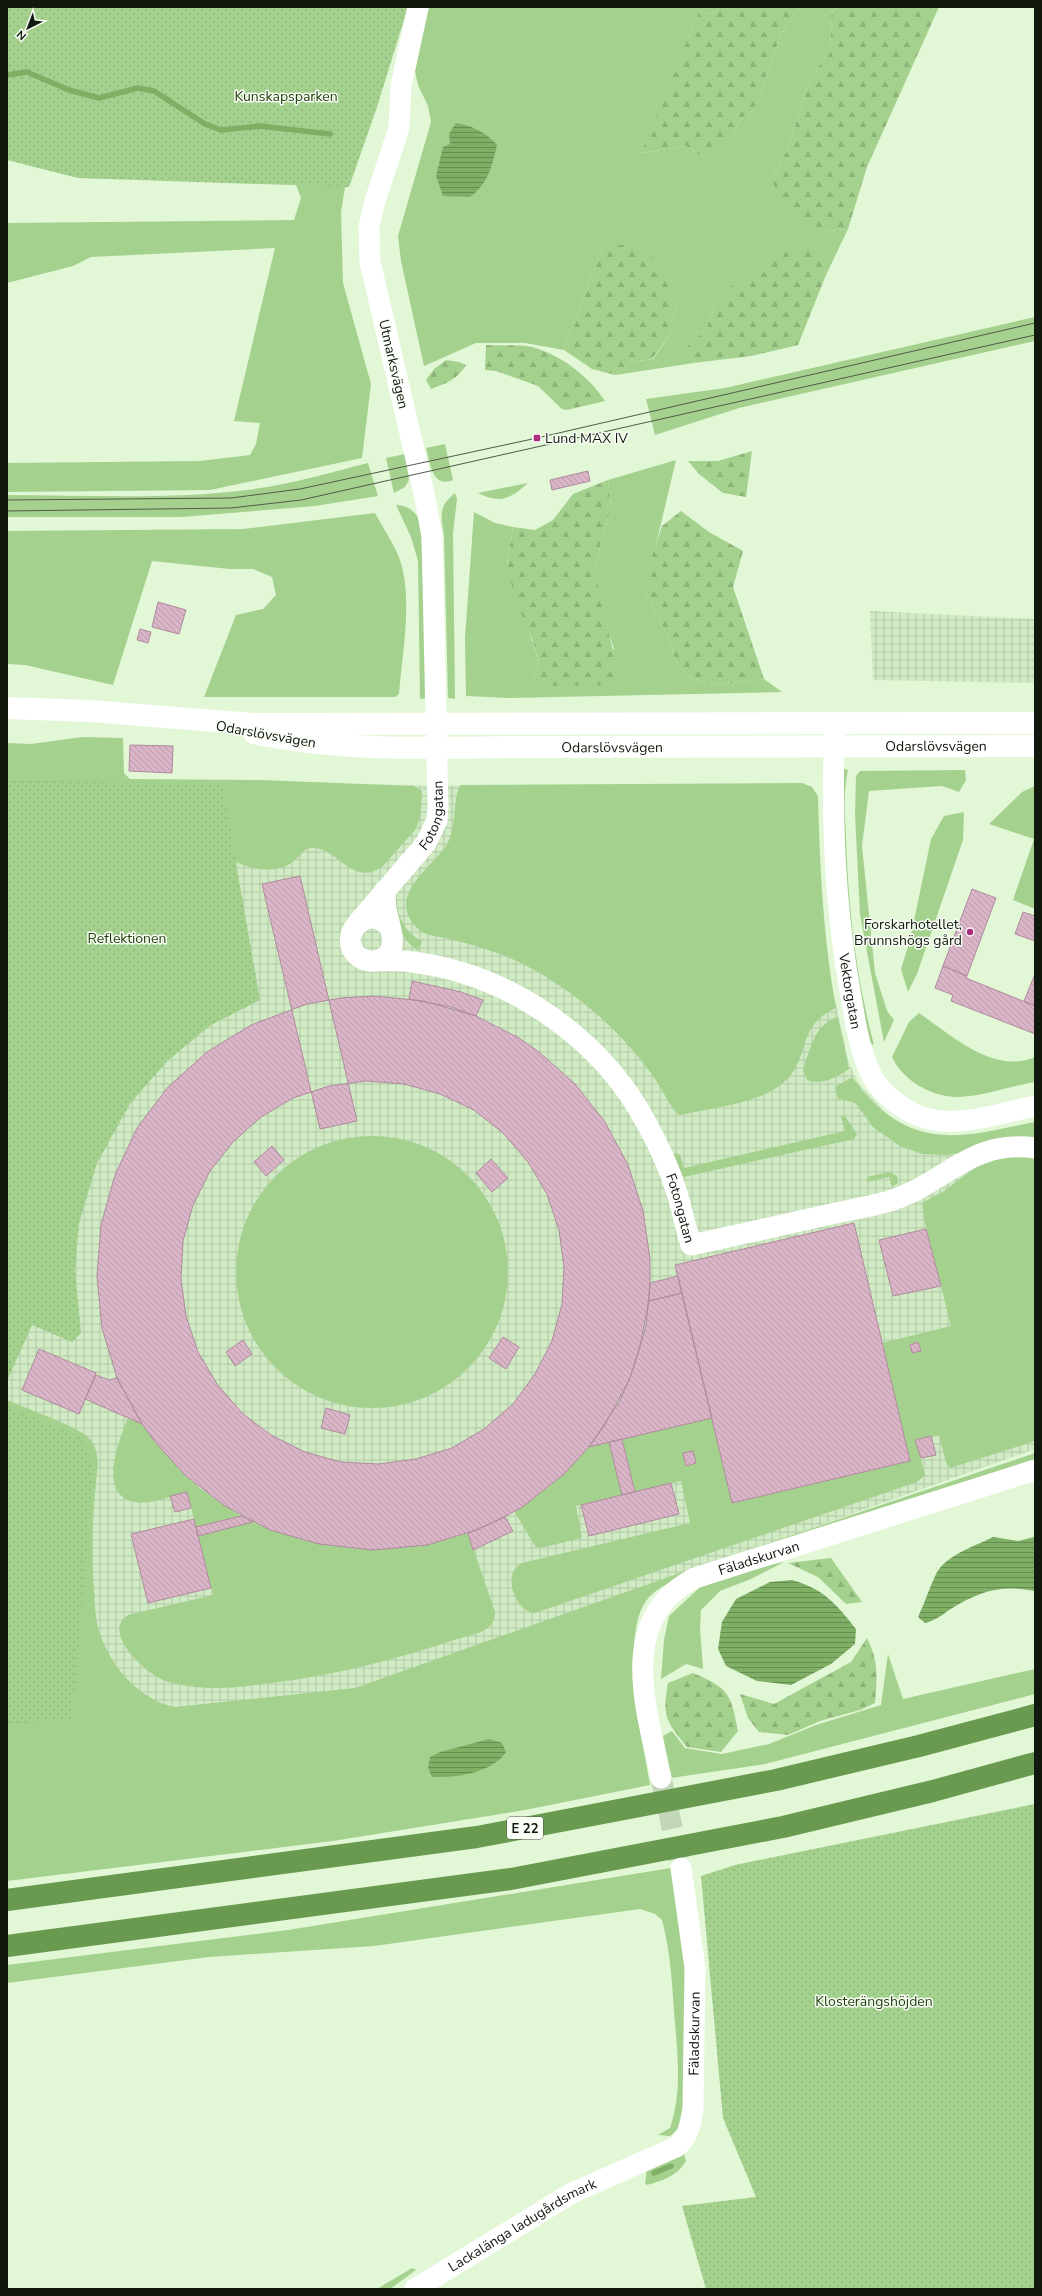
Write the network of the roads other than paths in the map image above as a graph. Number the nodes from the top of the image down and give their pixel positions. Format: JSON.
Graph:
{"nodes":[{"id":1,"x":418,"y":7,"type":"edge"},
{"id":2,"x":7,"y":708,"type":"edge"},
{"id":3,"x":193,"y":720,"type":"junction"},
{"id":4,"x":835,"y":723,"type":"junction"},
{"id":5,"x":1035,"y":723,"type":"edge"},
{"id":6,"x":437,"y":725,"type":"junction"},
{"id":7,"x":834,"y":745,"type":"junction"},
{"id":8,"x":1035,"y":746,"type":"edge"},
{"id":9,"x":437,"y":747,"type":"junction"},
{"id":10,"x":386,"y":890,"type":"junction"},
{"id":11,"x":356,"y":925,"type":"junction"},
{"id":12,"x":391,"y":931,"type":"junction"},
{"id":13,"x":372,"y":961,"type":"junction"},
{"id":14,"x":422,"y":963,"type":"junction"},
{"id":15,"x":1035,"y":1106,"type":"edge"},
{"id":16,"x":1035,"y":1148,"type":"edge"},
{"id":17,"x":1035,"y":1470,"type":"edge"},
{"id":18,"x":1035,"y":1715,"type":"edge"},
{"id":19,"x":1035,"y":1763,"type":"edge"},
{"id":20,"x":661,"y":1778,"type":"tunnel mouth"},
{"id":21,"x":681,"y":1868,"type":"tunnel mouth"},
{"id":22,"x":7,"y":1900,"type":"edge"},
{"id":23,"x":7,"y":1946,"type":"edge"},
{"id":24,"x":632,"y":2166,"type":"joint"},
{"id":25,"x":415,"y":2289,"type":"edge"}],
"edges":[{"from":1,"to":6,"type":"street","name":"Utmarksvägen"},
{"from":2,"to":3,"type":"main road","name":"Odarslövsvägen"},
{"from":3,"to":6,"type":"main road","name":"Odarslövsvägen"},
{"from":3,"to":9,"type":"main road","name":"Odarslövsvägen"},
{"from":4,"to":5,"type":"main road","name":"Odarslövsvägen"},
{"from":4,"to":6,"type":"main road","name":"Odarslövsvägen"},
{"from":4,"to":7,"type":"street","name":"Vektorgatan"},
{"from":6,"to":9,"type":"street","name":"Fotongatan"},
{"from":7,"to":8,"type":"main road","name":"Odarslövsvägen"},
{"from":7,"to":9,"type":"main road","name":"Odarslövsvägen"},
{"from":7,"to":15,"type":"street","name":"Vektorgatan"},
{"from":9,"to":10,"type":"street","name":"Fotongatan"},
{"from":10,"to":11,"type":"street","name":"Fotongatan"},
{"from":10,"to":12,"type":"street","name":"Fotongatan"},
{"from":11,"to":12,"type":"street","name":"Fotongatan"},
{"from":11,"to":13,"type":"street","name":"Fotongatan"},
{"from":12,"to":13,"type":"street","name":"Fotongatan"},
{"from":12,"to":14,"type":"street","name":"Fotongatan"},
{"from":13,"to":14,"type":"street","name":"Fotongatan"},
{"from":14,"to":16,"type":"street","name":"Fotongatan"},
{"from":17,"to":20,"type":"street","name":"Fäladskurvan"},
{"from":18,"to":22,"type":"highway","number":"E 22"},
{"from":19,"to":23,"type":"highway"},
{"from":21,"to":24,"type":"street","name":"Fäladskurvan"},
{"from":24,"to":25,"type":"street","name":"Lackalänga ladugårdsmark"}]}
